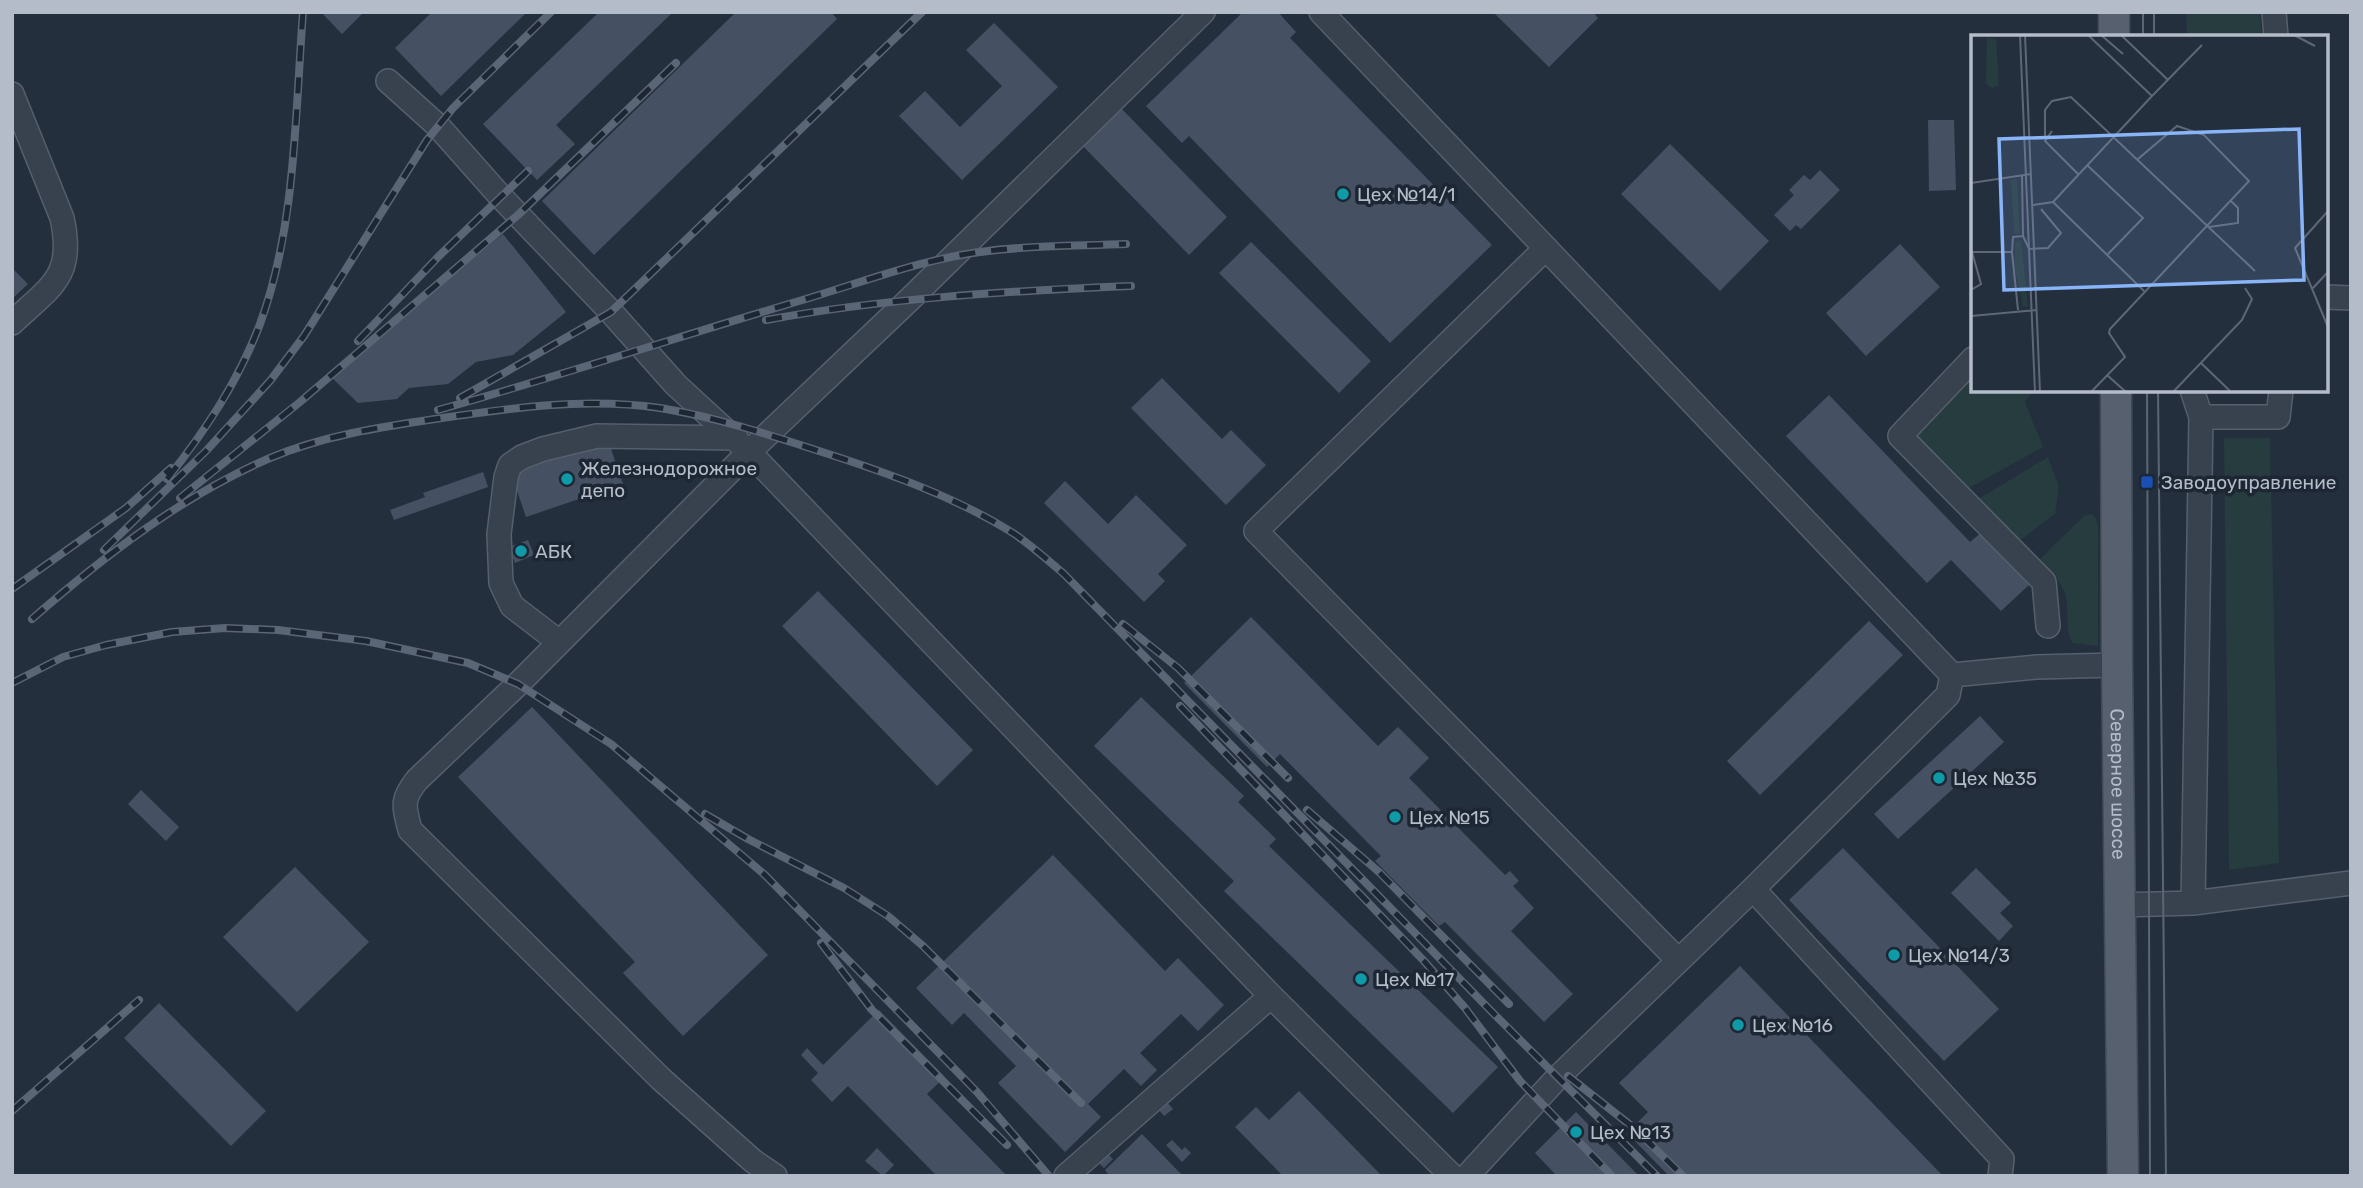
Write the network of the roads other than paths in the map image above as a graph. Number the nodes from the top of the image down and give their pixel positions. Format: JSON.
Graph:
{"nodes":[{"id":1,"x":1203,"y":12,"type":"edge"},
{"id":2,"x":1321,"y":12,"type":"edge"},
{"id":3,"x":2114,"y":12,"type":"edge"},
{"id":4,"x":2274,"y":12,"type":"edge"},
{"id":5,"x":2114,"y":35,"type":"edge"},
{"id":6,"x":2276,"y":35,"type":"edge"},
{"id":7,"x":388,"y":81,"type":"dead end"},
{"id":8,"x":12,"y":94,"type":"edge"},
{"id":9,"x":1546,"y":248,"type":"junction"},
{"id":10,"x":2328,"y":297,"type":"edge"},
{"id":11,"x":2351,"y":298,"type":"edge"},
{"id":12,"x":12,"y":323,"type":"edge"},
{"id":13,"x":1971,"y":361,"type":"edge"},
{"id":14,"x":2116,"y":392,"type":"edge"},
{"id":15,"x":2193,"y":392,"type":"edge"},
{"id":16,"x":2281,"y":392,"type":"edge"},
{"id":17,"x":2201,"y":417,"type":"junction"},
{"id":18,"x":742,"y":445,"type":"junction"},
{"id":19,"x":2048,"y":626,"type":"dead end"},
{"id":20,"x":559,"y":642,"type":"junction"},
{"id":21,"x":2117,"y":665,"type":"junction"},
{"id":22,"x":1952,"y":675,"type":"junction"},
{"id":23,"x":2351,"y":883,"type":"edge"},
{"id":24,"x":1753,"y":889,"type":"junction"},
{"id":25,"x":2193,"y":903,"type":"junction"},
{"id":26,"x":2120,"y":905,"type":"junction"},
{"id":27,"x":1678,"y":960,"type":"junction"},
{"id":28,"x":1271,"y":996,"type":"junction"},
{"id":29,"x":775,"y":1176,"type":"edge"},
{"id":30,"x":1066,"y":1176,"type":"edge"},
{"id":31,"x":1452,"y":1176,"type":"edge"},
{"id":32,"x":1467,"y":1176,"type":"edge"},
{"id":33,"x":2000,"y":1176,"type":"edge"},
{"id":34,"x":2123,"y":1176,"type":"edge"}],
"edges":[{"from":1,"to":18,"type":"lane"},
{"from":2,"to":9,"type":"lane"},
{"from":3,"to":5,"type":"main road"},
{"from":4,"to":6,"type":"lane"},
{"from":7,"to":18,"type":"lane"},
{"from":8,"to":12,"type":"lane"},
{"from":9,"to":22,"type":"lane"},
{"from":9,"to":27,"type":"lane"},
{"from":10,"to":11,"type":"lane"},
{"from":13,"to":19,"type":"lane"},
{"from":14,"to":21,"type":"main road","name":"Северное шоссе"},
{"from":15,"to":17,"type":"lane"},
{"from":16,"to":17,"type":"lane"},
{"from":17,"to":25,"type":"lane"},
{"from":18,"to":20,"type":"lane"},
{"from":18,"to":20,"type":"lane"},
{"from":18,"to":28,"type":"lane"},
{"from":20,"to":29,"type":"lane"},
{"from":21,"to":22,"type":"lane"},
{"from":21,"to":26,"type":"main road","name":"Северное шоссе"},
{"from":22,"to":24,"type":"lane"},
{"from":23,"to":25,"type":"lane"},
{"from":24,"to":27,"type":"lane"},
{"from":24,"to":33,"type":"lane"},
{"from":25,"to":26,"type":"lane"},
{"from":26,"to":34,"type":"main road","name":"Северное шоссе"},
{"from":27,"to":32,"type":"lane"},
{"from":28,"to":30,"type":"lane"},
{"from":28,"to":31,"type":"lane"}]}
